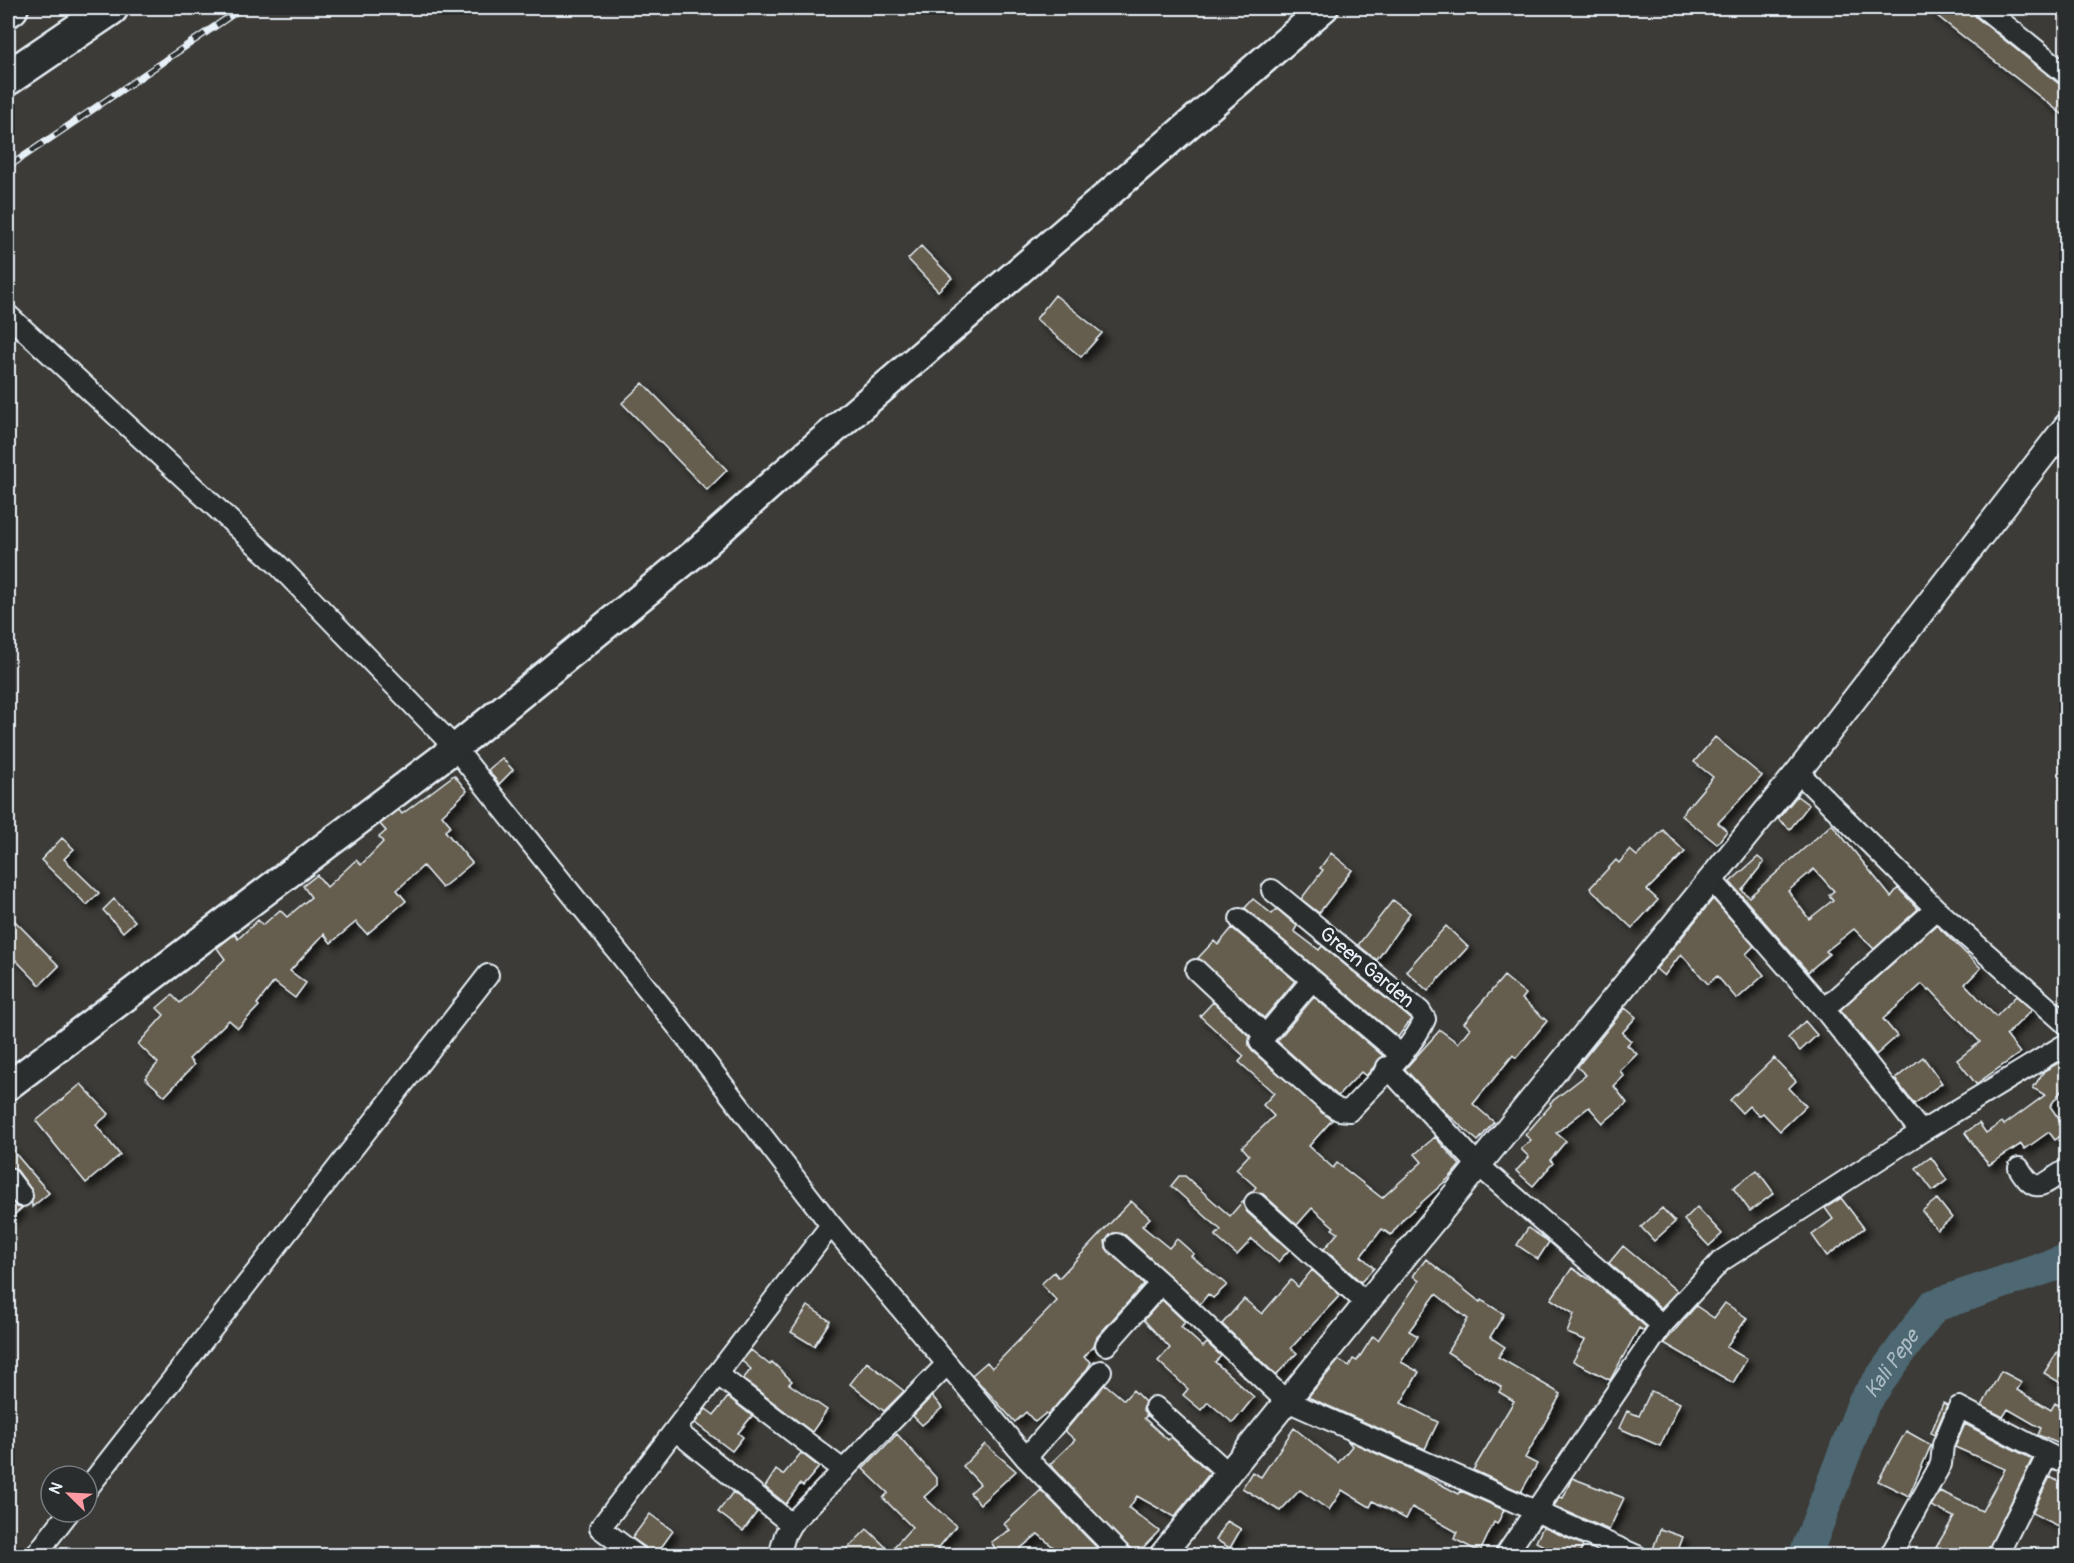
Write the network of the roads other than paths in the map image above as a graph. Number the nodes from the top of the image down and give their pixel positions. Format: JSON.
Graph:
{"nodes":[{"id":1,"x":111,"y":8,"type":"edge"},
{"id":2,"x":1324,"y":8,"type":"edge"},
{"id":3,"x":1984,"y":8,"type":"edge"},
{"id":4,"x":2067,"y":74,"type":"edge"},
{"id":5,"x":8,"y":78,"type":"edge"},
{"id":6,"x":8,"y":315,"type":"edge"},
{"id":7,"x":2067,"y":426,"type":"edge"},
{"id":8,"x":455,"y":748,"type":"junction"},
{"id":9,"x":1798,"y":772,"type":"junction"},
{"id":10,"x":1711,"y":879,"type":"junction"},
{"id":11,"x":1272,"y":890,"type":"dead end"},
{"id":12,"x":1936,"y":909,"type":"junction"},
{"id":13,"x":1240,"y":919,"type":"dead end"},
{"id":14,"x":1196,"y":970,"type":"dead end"},
{"id":15,"x":488,"y":975,"type":"dead end"},
{"id":16,"x":1312,"y":980,"type":"junction"},
{"id":17,"x":1824,"y":1009,"type":"junction"},
{"id":18,"x":2067,"y":1024,"type":"edge"},
{"id":19,"x":1265,"y":1035,"type":"junction"},
{"id":20,"x":2067,"y":1044,"type":"edge"},
{"id":21,"x":1394,"y":1061,"type":"junction"},
{"id":22,"x":8,"y":1086,"type":"edge"},
{"id":23,"x":1921,"y":1132,"type":"junction"},
{"id":24,"x":1477,"y":1164,"type":"junction"},
{"id":25,"x":2019,"y":1168,"type":"dead end"},
{"id":26,"x":2067,"y":1170,"type":"edge"},
{"id":27,"x":8,"y":1178,"type":"edge"},
{"id":28,"x":22,"y":1196,"type":"dead end"},
{"id":29,"x":1255,"y":1203,"type":"dead end"},
{"id":30,"x":831,"y":1225,"type":"junction"},
{"id":31,"x":1118,"y":1244,"type":"dead end"},
{"id":32,"x":1161,"y":1283,"type":"junction"},
{"id":33,"x":1365,"y":1302,"type":"junction"},
{"id":34,"x":1662,"y":1325,"type":"junction"},
{"id":35,"x":1106,"y":1345,"type":"dead end"},
{"id":36,"x":946,"y":1365,"type":"junction"},
{"id":37,"x":1101,"y":1371,"type":"dead end"},
{"id":38,"x":717,"y":1374,"type":"junction"},
{"id":39,"x":1285,"y":1400,"type":"junction"},
{"id":40,"x":1155,"y":1407,"type":"dead end"},
{"id":41,"x":675,"y":1430,"type":"junction"},
{"id":42,"x":2048,"y":1454,"type":"junction"},
{"id":43,"x":1026,"y":1458,"type":"junction"},
{"id":44,"x":2067,"y":1463,"type":"edge"},
{"id":45,"x":843,"y":1471,"type":"junction"},
{"id":46,"x":99,"y":1474,"type":"edge"},
{"id":47,"x":1229,"y":1474,"type":"junction"},
{"id":48,"x":1535,"y":1512,"type":"junction"},
{"id":49,"x":60,"y":1524,"type":"edge"},
{"id":50,"x":791,"y":1524,"type":"junction"},
{"id":51,"x":35,"y":1556,"type":"edge"},
{"id":52,"x":638,"y":1556,"type":"edge"},
{"id":53,"x":779,"y":1556,"type":"edge"},
{"id":54,"x":1122,"y":1556,"type":"edge"},
{"id":55,"x":1161,"y":1556,"type":"edge"},
{"id":56,"x":1505,"y":1556,"type":"edge"},
{"id":57,"x":1637,"y":1556,"type":"edge"},
{"id":58,"x":1890,"y":1556,"type":"edge"},
{"id":59,"x":1997,"y":1556,"type":"edge"}],
"edges":[{"from":1,"to":5,"type":"highway"},
{"from":2,"to":8,"type":"main road"},
{"from":3,"to":4,"type":"street"},
{"from":6,"to":8,"type":"street"},
{"from":7,"to":9,"type":"street"},
{"from":8,"to":22,"type":"main road"},
{"from":8,"to":30,"type":"street"},
{"from":9,"to":10,"type":"street"},
{"from":9,"to":12,"type":"street"},
{"from":10,"to":17,"type":"street"},
{"from":10,"to":24,"type":"street"},
{"from":11,"to":21,"type":"street","name":"Green Garden"},
{"from":12,"to":17,"type":"street"},
{"from":12,"to":18,"type":"street"},
{"from":13,"to":16,"type":"street"},
{"from":14,"to":19,"type":"street","name":"Green Garden"},
{"from":15,"to":46,"type":"street"},
{"from":16,"to":19,"type":"street"},
{"from":16,"to":21,"type":"street"},
{"from":17,"to":23,"type":"street"},
{"from":19,"to":21,"type":"street","name":"Green Garden"},
{"from":20,"to":23,"type":"street"},
{"from":21,"to":24,"type":"street"},
{"from":23,"to":34,"type":"street"},
{"from":24,"to":33,"type":"street"},
{"from":24,"to":34,"type":"street"},
{"from":25,"to":26,"type":"street"},
{"from":27,"to":28,"type":"street"},
{"from":29,"to":33,"type":"street"},
{"from":30,"to":36,"type":"street"},
{"from":30,"to":38,"type":"street"},
{"from":31,"to":32,"type":"street"},
{"from":32,"to":35,"type":"street"},
{"from":32,"to":39,"type":"street"},
{"from":33,"to":39,"type":"street"},
{"from":34,"to":48,"type":"street"},
{"from":36,"to":43,"type":"street"},
{"from":36,"to":45,"type":"street"},
{"from":37,"to":43,"type":"street"},
{"from":38,"to":41,"type":"street"},
{"from":38,"to":45,"type":"street"},
{"from":39,"to":47,"type":"street"},
{"from":39,"to":48,"type":"street"},
{"from":40,"to":47,"type":"street"},
{"from":41,"to":50,"type":"street"},
{"from":41,"to":52,"type":"street"},
{"from":42,"to":44,"type":"street"},
{"from":42,"to":58,"type":"street"},
{"from":42,"to":59,"type":"street"},
{"from":43,"to":54,"type":"street"},
{"from":45,"to":50,"type":"street"},
{"from":47,"to":55,"type":"street"},
{"from":48,"to":56,"type":"street"},
{"from":48,"to":57,"type":"street"},
{"from":49,"to":51,"type":"street"},
{"from":50,"to":53,"type":"street"}]}
